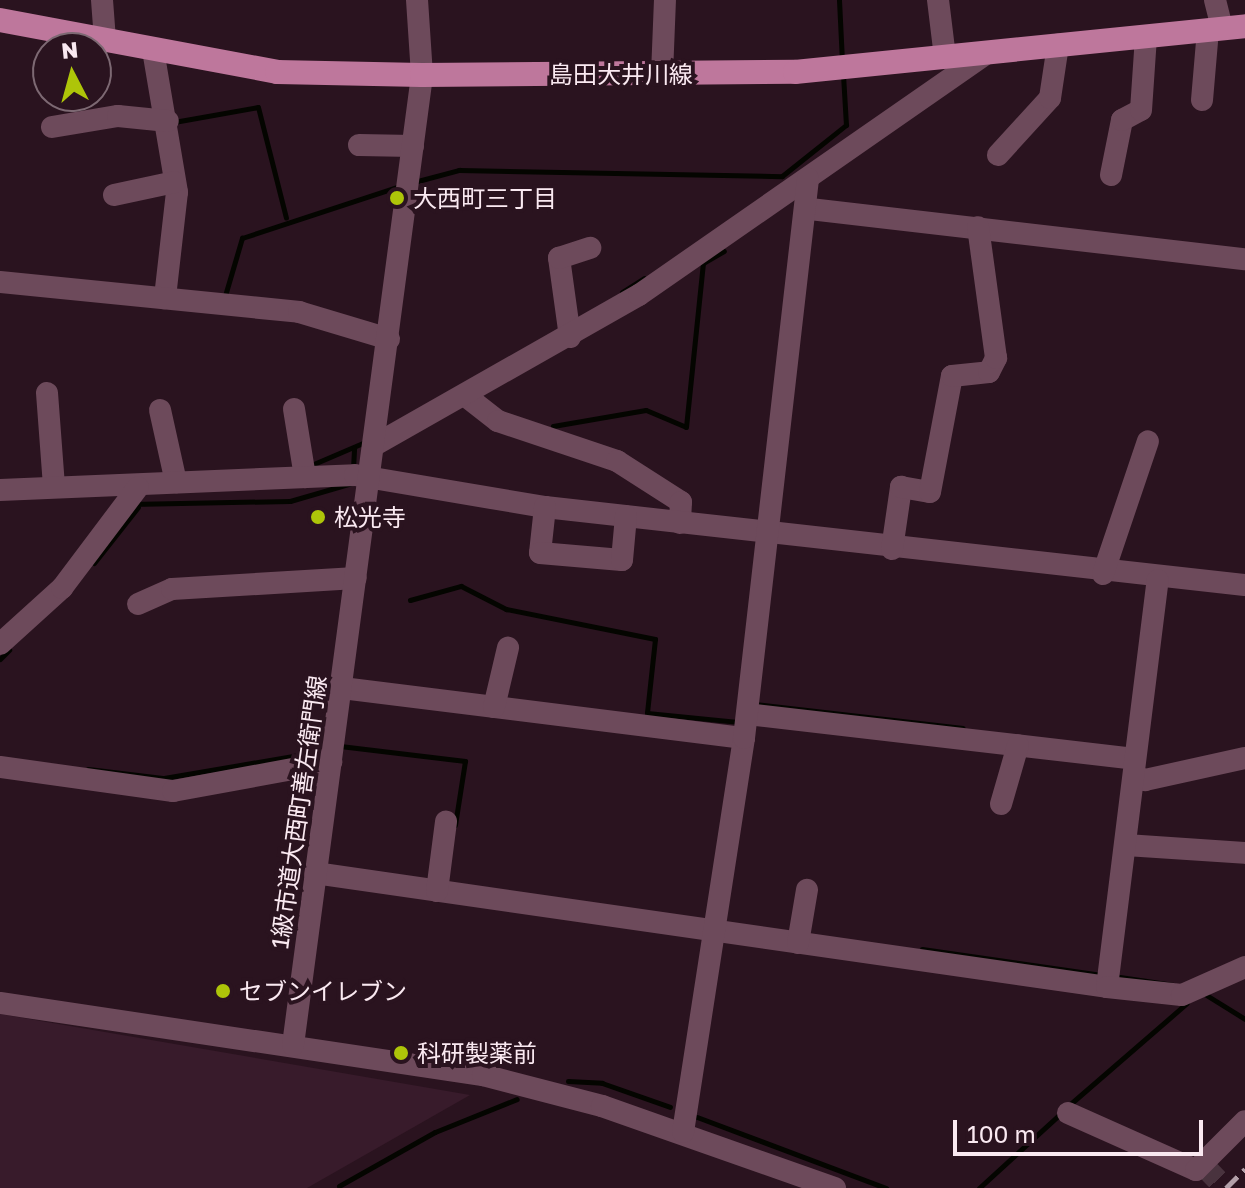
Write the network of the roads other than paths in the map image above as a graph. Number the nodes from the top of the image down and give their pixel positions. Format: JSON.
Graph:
{"nodes":[{"id":1,"x":102,"y":0,"type":"edge"},
{"id":2,"x":417,"y":0,"type":"edge"},
{"id":3,"x":665,"y":0,"type":"edge"},
{"id":4,"x":938,"y":0,"type":"edge"},
{"id":5,"x":1215,"y":0,"type":"edge"},
{"id":6,"x":0,"y":20,"type":"edge"},
{"id":7,"x":1225,"y":28,"type":"edge"},
{"id":8,"x":63,"y":32,"type":"edge"},
{"id":9,"x":104,"y":32,"type":"edge"},
{"id":10,"x":1146,"y":36,"type":"junction"},
{"id":11,"x":112,"y":41,"type":"edge"},
{"id":12,"x":1058,"y":45,"type":"junction"},
{"id":13,"x":153,"y":50,"type":"junction"},
{"id":14,"x":987,"y":53,"type":"junction"},
{"id":15,"x":945,"y":57,"type":"junction"},
{"id":16,"x":662,"y":74,"type":"junction"},
{"id":17,"x":422,"y":75,"type":"junction"},
{"id":18,"x":1202,"y":100,"type":"dead end"},
{"id":19,"x":168,"y":121,"type":"junction"},
{"id":20,"x":52,"y":127,"type":"dead end"},
{"id":21,"x":359,"y":145,"type":"dead end"},
{"id":22,"x":413,"y":146,"type":"junction"},
{"id":23,"x":998,"y":155,"type":"dead end"},
{"id":24,"x":1111,"y":175,"type":"dead end"},
{"id":25,"x":808,"y":179,"type":"junction"},
{"id":26,"x":175,"y":182,"type":"junction"},
{"id":27,"x":114,"y":195,"type":"dead end"},
{"id":28,"x":810,"y":209,"type":"junction"},
{"id":29,"x":978,"y":227,"type":"junction"},
{"id":30,"x":590,"y":248,"type":"dead end"},
{"id":31,"x":1245,"y":259,"type":"edge"},
{"id":32,"x":0,"y":282,"type":"edge"},
{"id":33,"x":165,"y":298,"type":"junction"},
{"id":34,"x":570,"y":337,"type":"junction"},
{"id":35,"x":389,"y":339,"type":"junction"},
{"id":36,"x":47,"y":393,"type":"dead end"},
{"id":37,"x":467,"y":397,"type":"junction"},
{"id":38,"x":294,"y":409,"type":"dead end"},
{"id":39,"x":160,"y":410,"type":"dead end"},
{"id":40,"x":1148,"y":441,"type":"dead end"},
{"id":41,"x":373,"y":446,"type":"junction"},
{"id":42,"x":305,"y":477,"type":"junction"},
{"id":43,"x":369,"y":479,"type":"junction"},
{"id":44,"x":176,"y":482,"type":"junction"},
{"id":45,"x":54,"y":487,"type":"junction"},
{"id":46,"x":138,"y":487,"type":"junction"},
{"id":47,"x":0,"y":490,"type":"edge"},
{"id":48,"x":545,"y":507,"type":"junction"},
{"id":49,"x":626,"y":516,"type":"junction"},
{"id":50,"x":680,"y":523,"type":"junction"},
{"id":51,"x":769,"y":534,"type":"junction"},
{"id":52,"x":892,"y":549,"type":"junction"},
{"id":53,"x":1103,"y":574,"type":"junction"},
{"id":54,"x":356,"y":578,"type":"junction"},
{"id":55,"x":1158,"y":580,"type":"junction"},
{"id":56,"x":1245,"y":585,"type":"edge"},
{"id":57,"x":138,"y":604,"type":"dead end"},
{"id":58,"x":0,"y":644,"type":"edge"},
{"id":59,"x":508,"y":648,"type":"dead end"},
{"id":60,"x":342,"y":688,"type":"junction"},
{"id":61,"x":494,"y":707,"type":"junction"},
{"id":62,"x":747,"y":714,"type":"junction"},
{"id":63,"x":744,"y":738,"type":"junction"},
{"id":64,"x":1018,"y":745,"type":"junction"},
{"id":65,"x":1245,"y":758,"type":"edge"},
{"id":66,"x":331,"y":762,"type":"junction"},
{"id":67,"x":0,"y":767,"type":"edge"},
{"id":68,"x":1134,"y":767,"type":"junction"},
{"id":69,"x":1001,"y":804,"type":"dead end"},
{"id":70,"x":446,"y":822,"type":"dead end"},
{"id":71,"x":1126,"y":845,"type":"junction"},
{"id":72,"x":1245,"y":853,"type":"edge"},
{"id":73,"x":315,"y":873,"type":"junction"},
{"id":74,"x":807,"y":890,"type":"dead end"},
{"id":75,"x":437,"y":891,"type":"junction"},
{"id":76,"x":716,"y":931,"type":"junction"},
{"id":77,"x":798,"y":943,"type":"junction"},
{"id":78,"x":1245,"y":967,"type":"edge"},
{"id":79,"x":1107,"y":987,"type":"junction"},
{"id":80,"x":0,"y":1003,"type":"edge"},
{"id":81,"x":293,"y":1045,"type":"junction"},
{"id":82,"x":1068,"y":1113,"type":"dead end"},
{"id":83,"x":1245,"y":1121,"type":"edge"},
{"id":84,"x":683,"y":1132,"type":"junction"},
{"id":85,"x":835,"y":1188,"type":"edge"}],
"edges":[{"from":1,"to":9,"type":"street"},
{"from":2,"to":17,"type":"street","name":"1級市道大西町善左衛門線"},
{"from":3,"to":16,"type":"street"},
{"from":4,"to":15,"type":"street"},
{"from":5,"to":7,"type":"street"},
{"from":6,"to":8,"type":"main road","name":"島田大井川線"},
{"from":7,"to":10,"type":"main road","name":"島田大井川線"},
{"from":7,"to":18,"type":"street"},
{"from":10,"to":12,"type":"main road","name":"島田大井川線"},
{"from":10,"to":24,"type":"street"},
{"from":11,"to":13,"type":"main road","name":"島田大井川線"},
{"from":12,"to":14,"type":"main road","name":"島田大井川線"},
{"from":12,"to":23,"type":"street"},
{"from":13,"to":17,"type":"main road","name":"島田大井川線"},
{"from":13,"to":19,"type":"street"},
{"from":14,"to":15,"type":"main road","name":"島田大井川線"},
{"from":14,"to":25,"type":"street"},
{"from":15,"to":16,"type":"main road","name":"島田大井川線"},
{"from":16,"to":17,"type":"main road","name":"島田大井川線"},
{"from":17,"to":22,"type":"street","name":"1級市道大西町善左衛門線"},
{"from":19,"to":20,"type":"street"},
{"from":19,"to":26,"type":"street"},
{"from":21,"to":22,"type":"street"},
{"from":22,"to":35,"type":"street","name":"1級市道大西町善左衛門線"},
{"from":25,"to":28,"type":"street"},
{"from":25,"to":34,"type":"street"},
{"from":26,"to":27,"type":"street"},
{"from":26,"to":33,"type":"street"},
{"from":28,"to":29,"type":"street"},
{"from":28,"to":51,"type":"street"},
{"from":29,"to":31,"type":"street"},
{"from":29,"to":52,"type":"street"},
{"from":30,"to":34,"type":"street"},
{"from":32,"to":33,"type":"street"},
{"from":33,"to":35,"type":"street"},
{"from":34,"to":37,"type":"street"},
{"from":35,"to":41,"type":"street","name":"1級市道大西町善左衛門線"},
{"from":36,"to":45,"type":"street"},
{"from":37,"to":41,"type":"street"},
{"from":37,"to":50,"type":"street"},
{"from":38,"to":42,"type":"street"},
{"from":39,"to":44,"type":"street"},
{"from":40,"to":53,"type":"street"},
{"from":41,"to":43,"type":"street","name":"1級市道大西町善左衛門線"},
{"from":42,"to":43,"type":"street"},
{"from":42,"to":44,"type":"street"},
{"from":43,"to":48,"type":"street"},
{"from":43,"to":54,"type":"street","name":"1級市道大西町善左衛門線"},
{"from":44,"to":46,"type":"street"},
{"from":45,"to":46,"type":"street"},
{"from":45,"to":47,"type":"street"},
{"from":46,"to":58,"type":"street"},
{"from":48,"to":49,"type":"street"},
{"from":48,"to":49,"type":"street"},
{"from":49,"to":50,"type":"street"},
{"from":50,"to":51,"type":"street"},
{"from":51,"to":52,"type":"street"},
{"from":51,"to":62,"type":"street"},
{"from":52,"to":53,"type":"street"},
{"from":53,"to":55,"type":"street"},
{"from":54,"to":57,"type":"street"},
{"from":54,"to":60,"type":"street","name":"1級市道大西町善左衛門線"},
{"from":55,"to":56,"type":"street"},
{"from":55,"to":68,"type":"street"},
{"from":59,"to":61,"type":"street"},
{"from":60,"to":61,"type":"street"},
{"from":60,"to":66,"type":"street","name":"1級市道大西町善左衛門線"},
{"from":61,"to":63,"type":"street"},
{"from":62,"to":63,"type":"street"},
{"from":62,"to":64,"type":"street"},
{"from":63,"to":76,"type":"street"},
{"from":64,"to":68,"type":"street"},
{"from":64,"to":69,"type":"street"},
{"from":65,"to":68,"type":"street"},
{"from":66,"to":67,"type":"street"},
{"from":66,"to":73,"type":"street","name":"1級市道大西町善左衛門線"},
{"from":68,"to":71,"type":"street"},
{"from":70,"to":75,"type":"street"},
{"from":71,"to":72,"type":"street"},
{"from":71,"to":79,"type":"street"},
{"from":73,"to":75,"type":"street"},
{"from":73,"to":81,"type":"street","name":"1級市道大西町善左衛門線"},
{"from":74,"to":77,"type":"street"},
{"from":75,"to":76,"type":"street"},
{"from":76,"to":77,"type":"street"},
{"from":76,"to":84,"type":"street"},
{"from":77,"to":79,"type":"street"},
{"from":78,"to":79,"type":"street"},
{"from":80,"to":81,"type":"street"},
{"from":81,"to":84,"type":"street"},
{"from":82,"to":83,"type":"street"},
{"from":84,"to":85,"type":"street"}]}
